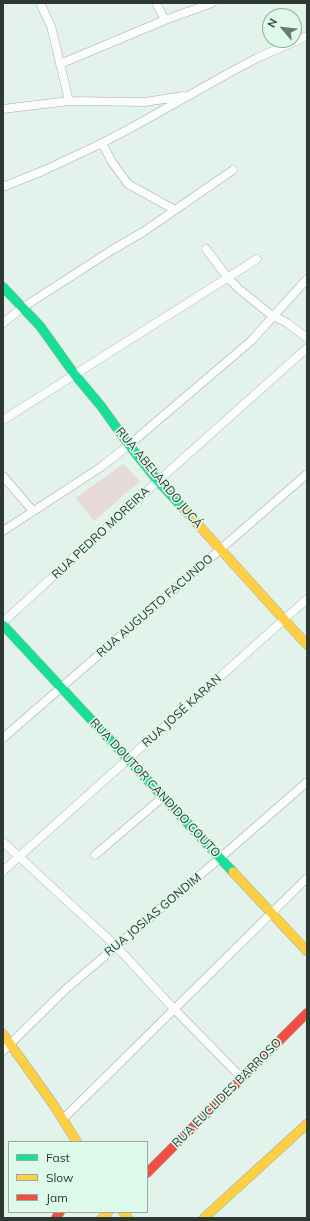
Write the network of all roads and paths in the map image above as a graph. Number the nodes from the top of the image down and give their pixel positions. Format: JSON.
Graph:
{"nodes":[{"id":1,"x":40,"y":3,"type":"edge"},
{"id":2,"x":156,"y":3,"type":"edge"},
{"id":3,"x":212,"y":3,"type":"edge"},
{"id":4,"x":165,"y":20,"type":"junction"},
{"id":5,"x":307,"y":36,"type":"edge"},
{"id":6,"x":60,"y":64,"type":"junction"},
{"id":7,"x":189,"y":95,"type":"junction"},
{"id":8,"x":69,"y":102,"type":"junction"},
{"id":9,"x":3,"y":109,"type":"edge"},
{"id":10,"x":102,"y":144,"type":"junction"},
{"id":11,"x":233,"y":170,"type":"dead end"},
{"id":12,"x":3,"y":187,"type":"edge"},
{"id":13,"x":175,"y":210,"type":"junction"},
{"id":14,"x":206,"y":249,"type":"dead end"},
{"id":15,"x":257,"y":259,"type":"dead end"},
{"id":16,"x":228,"y":278,"type":"junction"},
{"id":17,"x":307,"y":279,"type":"edge"},
{"id":18,"x":3,"y":287,"type":"edge"},
{"id":19,"x":22,"y":308,"type":"junction"},
{"id":20,"x":274,"y":316,"type":"junction"},
{"id":21,"x":3,"y":323,"type":"edge"},
{"id":22,"x":307,"y":338,"type":"edge"},
{"id":23,"x":307,"y":348,"type":"edge"},
{"id":24,"x":76,"y":375,"type":"junction"},
{"id":25,"x":3,"y":420,"type":"edge"},
{"id":26,"x":129,"y":445,"type":"junction"},
{"id":27,"x":307,"y":474,"type":"edge"},
{"id":28,"x":3,"y":476,"type":"edge"},
{"id":29,"x":158,"y":481,"type":"junction"},
{"id":30,"x":33,"y":511,"type":"junction"},
{"id":31,"x":3,"y":531,"type":"edge"},
{"id":32,"x":220,"y":550,"type":"junction"},
{"id":33,"x":307,"y":599,"type":"edge"},
{"id":34,"x":283,"y":619,"type":"junction"},
{"id":35,"x":3,"y":622,"type":"edge"},
{"id":36,"x":3,"y":626,"type":"edge"},
{"id":37,"x":307,"y":645,"type":"edge"},
{"id":38,"x":60,"y":688,"type":"junction"},
{"id":39,"x":3,"y":738,"type":"edge"},
{"id":40,"x":129,"y":759,"type":"junction"},
{"id":41,"x":307,"y":782,"type":"edge"},
{"id":42,"x":163,"y":797,"type":"junction"},
{"id":43,"x":3,"y":842,"type":"edge"},
{"id":44,"x":95,"y":856,"type":"dead end"},
{"id":45,"x":19,"y":857,"type":"junction"},
{"id":46,"x":220,"y":858,"type":"junction"},
{"id":47,"x":3,"y":871,"type":"edge"},
{"id":48,"x":307,"y":878,"type":"edge"},
{"id":49,"x":272,"y":913,"type":"junction"},
{"id":50,"x":116,"y":946,"type":"junction"},
{"id":51,"x":307,"y":951,"type":"edge"},
{"id":52,"x":174,"y":1009,"type":"junction"},
{"id":53,"x":307,"y":1013,"type":"edge"},
{"id":54,"x":3,"y":1034,"type":"edge"},
{"id":55,"x":10,"y":1044,"type":"junction"},
{"id":56,"x":3,"y":1051,"type":"edge"},
{"id":57,"x":242,"y":1078,"type":"junction"},
{"id":58,"x":63,"y":1119,"type":"junction"},
{"id":59,"x":307,"y":1124,"type":"edge"},
{"id":60,"x":76,"y":1141,"type":"edge"},
{"id":61,"x":148,"y":1172,"type":"edge"},
{"id":62,"x":204,"y":1218,"type":"edge"}],
"edges":[{"from":1,"to":6,"type":"street"},
{"from":2,"to":4,"type":"street"},
{"from":3,"to":4,"type":"street"},
{"from":4,"to":6,"type":"street"},
{"from":5,"to":7,"type":"street"},
{"from":6,"to":8,"type":"street"},
{"from":7,"to":8,"type":"street"},
{"from":7,"to":10,"type":"street"},
{"from":8,"to":9,"type":"street"},
{"from":10,"to":12,"type":"street"},
{"from":10,"to":13,"type":"street"},
{"from":11,"to":13,"type":"street"},
{"from":13,"to":19,"type":"street"},
{"from":14,"to":16,"type":"street"},
{"from":15,"to":16,"type":"street"},
{"from":16,"to":20,"type":"street"},
{"from":16,"to":24,"type":"street"},
{"from":17,"to":20,"type":"street"},
{"from":18,"to":19,"type":"street","name":"RUA ABELARDO JUCÁ"},
{"from":19,"to":21,"type":"street"},
{"from":19,"to":24,"type":"street","name":"RUA ABELARDO JUCÁ"},
{"from":20,"to":22,"type":"street"},
{"from":20,"to":26,"type":"street"},
{"from":23,"to":29,"type":"street","name":"RUA PEDRO MOREIRA"},
{"from":24,"to":25,"type":"street"},
{"from":24,"to":26,"type":"street","name":"RUA ABELARDO JUCÁ"},
{"from":26,"to":29,"type":"street","name":"RUA ABELARDO JUCÁ"},
{"from":26,"to":30,"type":"street"},
{"from":27,"to":32,"type":"street","name":"RUA AUGUSTO FACUNDO"},
{"from":28,"to":30,"type":"street"},
{"from":29,"to":32,"type":"street","name":"RUA ABELARDO JUCÁ"},
{"from":29,"to":35,"type":"street","name":"RUA PEDRO MOREIRA"},
{"from":30,"to":31,"type":"street"},
{"from":32,"to":34,"type":"street","name":"RUA ABELARDO JUCÁ"},
{"from":32,"to":38,"type":"street","name":"RUA AUGUSTO FACUNDO"},
{"from":33,"to":34,"type":"street","name":"RUA JOSÉ KARAN"},
{"from":34,"to":37,"type":"street","name":"RUA ABELARDO JUCÁ"},
{"from":34,"to":40,"type":"street","name":"RUA JOSÉ KARAN"},
{"from":36,"to":38,"type":"street","name":"RUA DOUTOR CANDIDO COUTO"},
{"from":38,"to":39,"type":"street","name":"RUA AUGUSTO FACUNDO"},
{"from":38,"to":40,"type":"street","name":"RUA DOUTOR CANDIDO COUTO"},
{"from":40,"to":42,"type":"street","name":"RUA DOUTOR CANDIDO COUTO"},
{"from":40,"to":45,"type":"street","name":"RUA JOSÉ KARAN"},
{"from":41,"to":46,"type":"street","name":"RUA JOSIAS GONDIM"},
{"from":42,"to":44,"type":"street"},
{"from":42,"to":46,"type":"street","name":"RUA DOUTOR CANDIDO COUTO"},
{"from":43,"to":45,"type":"street"},
{"from":45,"to":47,"type":"street","name":"RUA JOSÉ KARAN"},
{"from":45,"to":50,"type":"street"},
{"from":46,"to":49,"type":"street","name":"RUA DOUTOR CANDIDO COUTO"},
{"from":46,"to":50,"type":"street","name":"RUA JOSIAS GONDIM"},
{"from":48,"to":49,"type":"street"},
{"from":49,"to":51,"type":"street","name":"RUA DOUTOR CANDIDO COUTO"},
{"from":49,"to":52,"type":"street"},
{"from":50,"to":52,"type":"street"},
{"from":50,"to":55,"type":"street","name":"RUA JOSIAS GONDIM"},
{"from":52,"to":57,"type":"street"},
{"from":52,"to":58,"type":"street"},
{"from":53,"to":57,"type":"street","name":"RUA EUCLIDES BARROSO"},
{"from":54,"to":55,"type":"street"},
{"from":55,"to":56,"type":"street","name":"RUA JOSIAS GONDIM"},
{"from":55,"to":58,"type":"street"},
{"from":57,"to":61,"type":"street","name":"RUA EUCLIDES BARROSO"},
{"from":58,"to":60,"type":"street"},
{"from":59,"to":62,"type":"street"}]}
